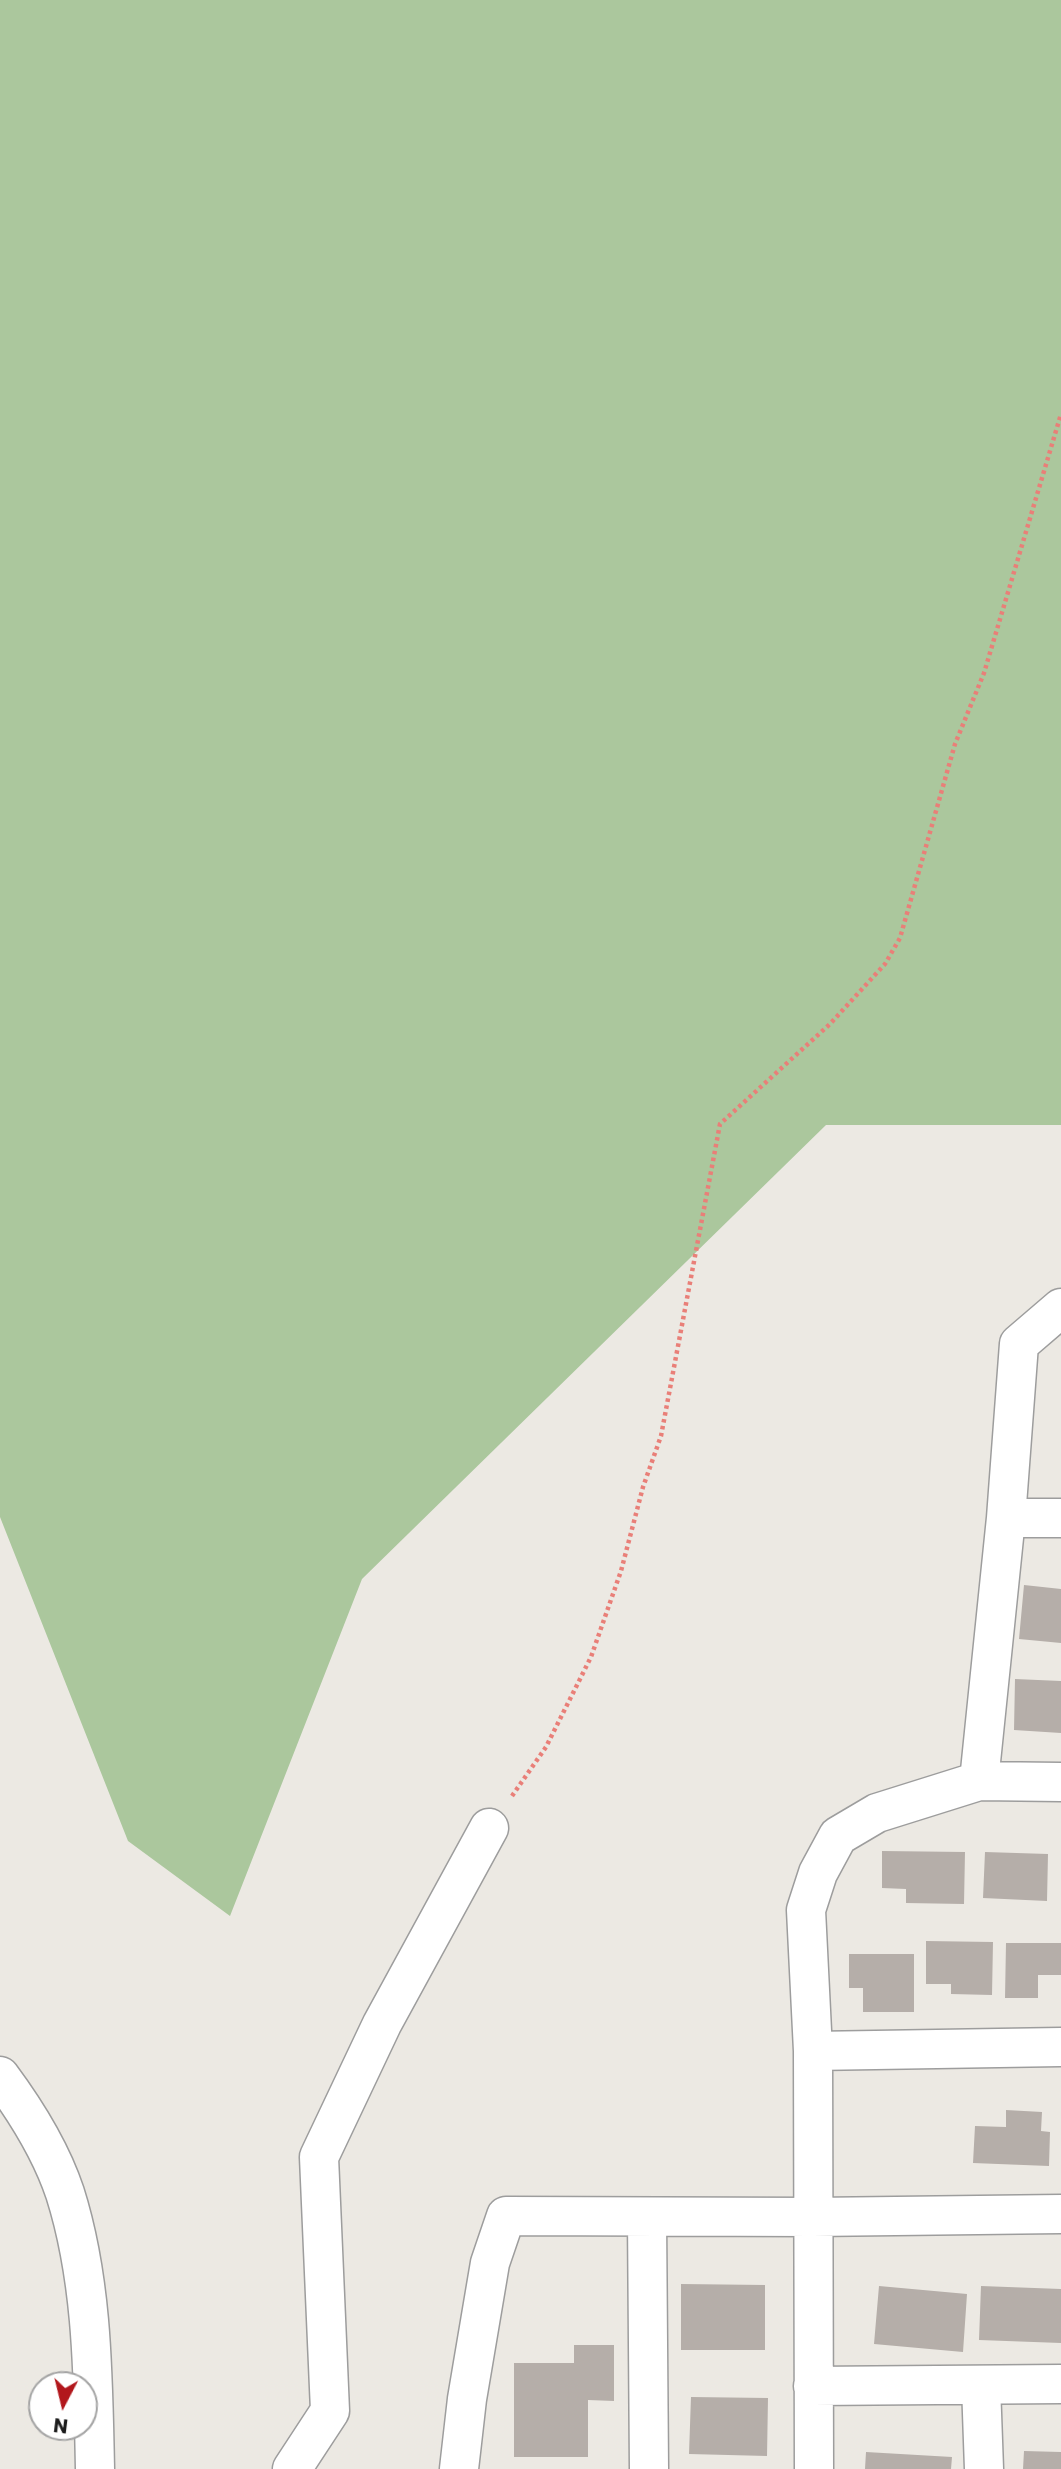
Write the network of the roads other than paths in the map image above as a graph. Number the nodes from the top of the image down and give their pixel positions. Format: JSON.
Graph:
{"nodes":[{"id":1,"x":1061,"y":1308,"type":"edge"},
{"id":2,"x":1006,"y":1518,"type":"junction"},
{"id":3,"x":1061,"y":1518,"type":"edge"},
{"id":4,"x":979,"y":1781,"type":"junction"},
{"id":5,"x":1061,"y":1782,"type":"edge"},
{"id":6,"x":489,"y":1828,"type":"road end"},
{"id":7,"x":1061,"y":2047,"type":"edge"},
{"id":8,"x":813,"y":2051,"type":"junction"},
{"id":9,"x":0,"y":2076,"type":"edge"},
{"id":10,"x":1061,"y":2214,"type":"edge"},
{"id":11,"x":813,"y":2217,"type":"junction"},
{"id":12,"x":647,"y":2218,"type":"junction"},
{"id":13,"x":1061,"y":2384,"type":"edge"},
{"id":14,"x":981,"y":2385,"type":"junction"},
{"id":15,"x":813,"y":2386,"type":"junction"},
{"id":16,"x":95,"y":2469,"type":"edge"},
{"id":17,"x":292,"y":2469,"type":"edge"},
{"id":18,"x":459,"y":2469,"type":"edge"},
{"id":19,"x":649,"y":2469,"type":"edge"},
{"id":20,"x":814,"y":2469,"type":"edge"},
{"id":21,"x":984,"y":2469,"type":"edge"}],
"edges":[{"from":1,"to":2,"type":"street"},
{"from":2,"to":3,"type":"street"},
{"from":2,"to":4,"type":"street"},
{"from":4,"to":5,"type":"street"},
{"from":4,"to":8,"type":"street"},
{"from":6,"to":17,"type":"street"},
{"from":7,"to":8,"type":"street"},
{"from":8,"to":11,"type":"street"},
{"from":9,"to":16,"type":"street"},
{"from":10,"to":11,"type":"street"},
{"from":11,"to":12,"type":"street"},
{"from":11,"to":15,"type":"street"},
{"from":12,"to":18,"type":"street"},
{"from":12,"to":19,"type":"street"},
{"from":13,"to":14,"type":"street"},
{"from":14,"to":15,"type":"street"},
{"from":14,"to":21,"type":"street"},
{"from":15,"to":20,"type":"street"}]}
